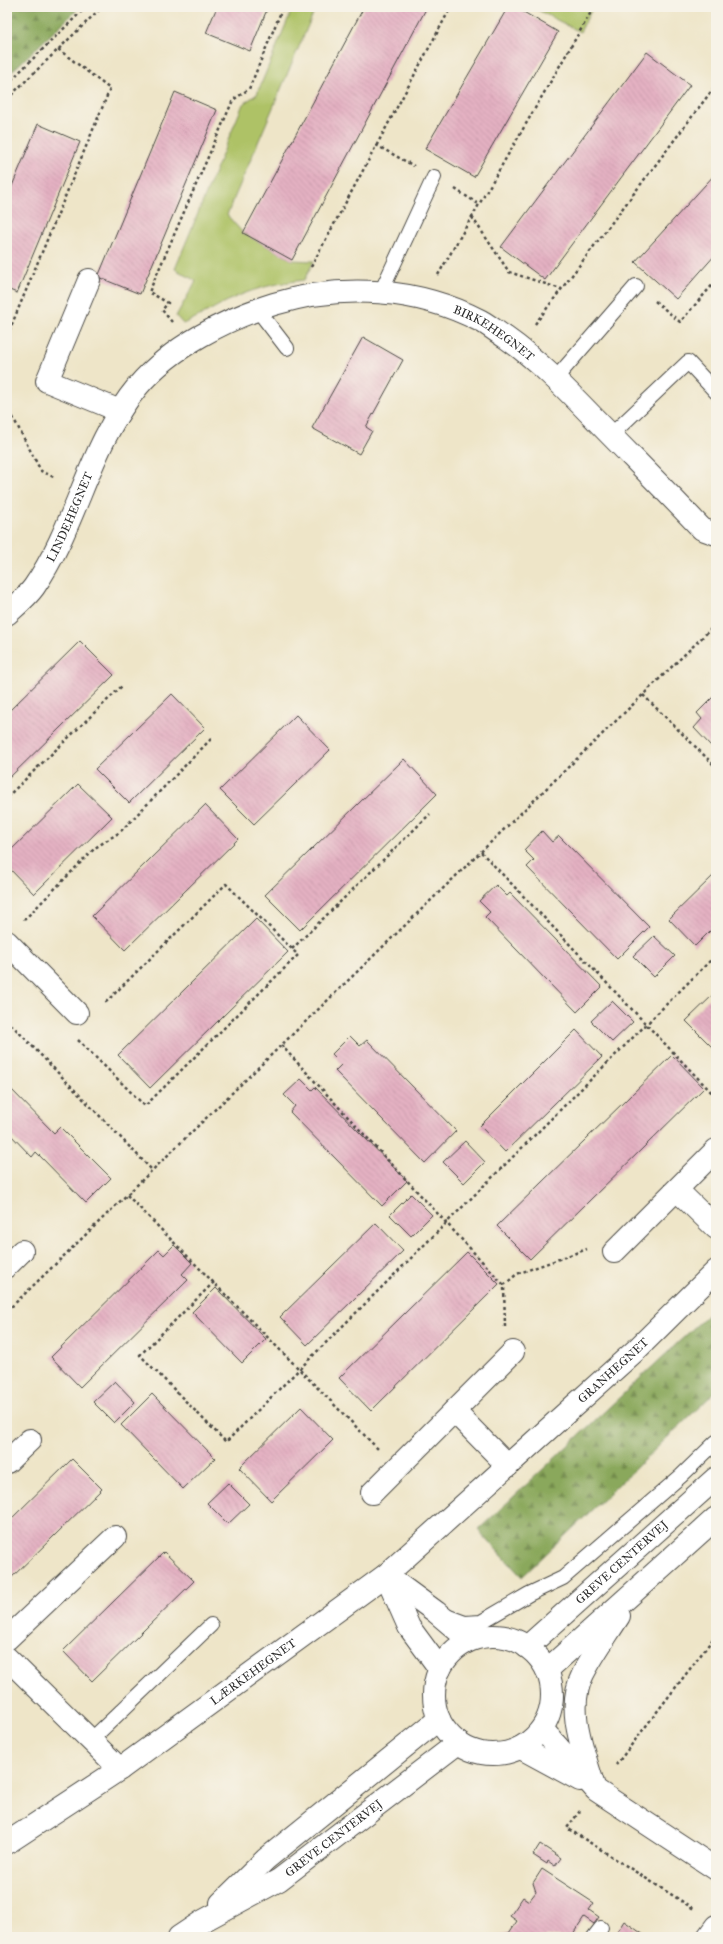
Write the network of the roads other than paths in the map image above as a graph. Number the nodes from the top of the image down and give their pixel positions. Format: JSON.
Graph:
{"nodes":[{"id":1,"x":434,"y":177,"type":"dead end"},
{"id":2,"x":89,"y":280,"type":"dead end"},
{"id":3,"x":636,"y":286,"type":"road end"},
{"id":4,"x":381,"y":292,"type":"junction"},
{"id":5,"x":257,"y":309,"type":"junction"},
{"id":6,"x":221,"y":326,"type":"joint"},
{"id":7,"x":286,"y":348,"type":"dead end"},
{"id":8,"x":556,"y":378,"type":"junction"},
{"id":9,"x":716,"y":392,"type":"edge"},
{"id":10,"x":120,"y":411,"type":"junction"},
{"id":11,"x":611,"y":436,"type":"junction"},
{"id":12,"x":709,"y":531,"type":"edge"},
{"id":13,"x":7,"y":614,"type":"edge"},
{"id":14,"x":7,"y":942,"type":"edge"},
{"id":15,"x":82,"y":1017,"type":"road end"},
{"id":16,"x":716,"y":1150,"type":"edge"},
{"id":17,"x":676,"y":1190,"type":"junction"},
{"id":18,"x":716,"y":1228,"type":"edge"},
{"id":19,"x":22,"y":1251,"type":"dead end"},
{"id":20,"x":614,"y":1252,"type":"road end"},
{"id":21,"x":7,"y":1266,"type":"edge"},
{"id":22,"x":716,"y":1271,"type":"edge"},
{"id":23,"x":513,"y":1352,"type":"road end"},
{"id":24,"x":454,"y":1411,"type":"junction"},
{"id":25,"x":30,"y":1440,"type":"dead end"},
{"id":26,"x":716,"y":1442,"type":"edge"},
{"id":27,"x":7,"y":1462,"type":"edge"},
{"id":28,"x":508,"y":1466,"type":"junction"},
{"id":29,"x":716,"y":1478,"type":"edge"},
{"id":30,"x":372,"y":1493,"type":"dead end"},
{"id":31,"x":716,"y":1518,"type":"edge"},
{"id":32,"x":115,"y":1537,"type":"dead end"},
{"id":33,"x":386,"y":1575,"type":"junction"},
{"id":34,"x":634,"y":1593,"type":"junction"},
{"id":35,"x":436,"y":1612,"type":"junction"},
{"id":36,"x":211,"y":1625,"type":"dead end"},
{"id":37,"x":7,"y":1639,"type":"edge"},
{"id":38,"x":469,"y":1640,"type":"junction"},
{"id":39,"x":527,"y":1647,"type":"junction"},
{"id":40,"x":7,"y":1658,"type":"edge"},
{"id":41,"x":440,"y":1669,"type":"junction"},
{"id":42,"x":547,"y":1670,"type":"junction"},
{"id":43,"x":439,"y":1719,"type":"junction"},
{"id":44,"x":542,"y":1729,"type":"junction"},
{"id":45,"x":91,"y":1740,"type":"junction"},
{"id":46,"x":458,"y":1743,"type":"junction"},
{"id":47,"x":521,"y":1748,"type":"junction"},
{"id":48,"x":120,"y":1769,"type":"junction"},
{"id":49,"x":594,"y":1788,"type":"junction"},
{"id":50,"x":7,"y":1843,"type":"edge"},
{"id":51,"x":716,"y":1869,"type":"edge"},
{"id":52,"x":203,"y":1921,"type":"junction"},
{"id":53,"x":716,"y":1926,"type":"edge"},
{"id":54,"x":179,"y":1937,"type":"edge"},
{"id":55,"x":708,"y":1937,"type":"edge"}],
"edges":[{"from":1,"to":4,"type":"lane"},
{"from":2,"to":10,"type":"street"},
{"from":3,"to":8,"type":"lane"},
{"from":4,"to":5,"type":"street","name":"BIRKEHEGNET"},
{"from":4,"to":8,"type":"street","name":"BIRKEHEGNET"},
{"from":5,"to":6,"type":"street","name":"BIRKEHEGNET"},
{"from":5,"to":7,"type":"lane"},
{"from":6,"to":10,"type":"street","name":"LINDEHEGNET"},
{"from":8,"to":11,"type":"street","name":"BIRKEHEGNET"},
{"from":9,"to":11,"type":"lane"},
{"from":10,"to":13,"type":"street","name":"LINDEHEGNET"},
{"from":11,"to":12,"type":"street","name":"BIRKEHEGNET"},
{"from":14,"to":15,"type":"street"},
{"from":16,"to":17,"type":"street"},
{"from":17,"to":18,"type":"street"},
{"from":17,"to":20,"type":"street"},
{"from":19,"to":21,"type":"street"},
{"from":22,"to":28,"type":"street","name":"GRANHEGNET"},
{"from":23,"to":24,"type":"street"},
{"from":24,"to":28,"type":"street"},
{"from":24,"to":30,"type":"street"},
{"from":25,"to":27,"type":"street"},
{"from":26,"to":35,"type":"lane"},
{"from":28,"to":33,"type":"street","name":"GRANHEGNET"},
{"from":29,"to":39,"type":"street","name":"GREVE CENTERVEJ"},
{"from":31,"to":34,"type":"street"},
{"from":32,"to":37,"type":"street"},
{"from":33,"to":35,"type":"street"},
{"from":33,"to":41,"type":"street"},
{"from":33,"to":48,"type":"street","name":"LÆRKEHEGNET"},
{"from":34,"to":42,"type":"street"},
{"from":34,"to":49,"type":"street"},
{"from":35,"to":38,"type":"street"},
{"from":36,"to":45,"type":"lane"},
{"from":38,"to":39,"type":"street"},
{"from":38,"to":41,"type":"street"},
{"from":39,"to":42,"type":"street"},
{"from":40,"to":45,"type":"street"},
{"from":41,"to":43,"type":"street"},
{"from":42,"to":44,"type":"street"},
{"from":43,"to":46,"type":"street"},
{"from":43,"to":52,"type":"street","name":"GREVE CENTERVEJ"},
{"from":44,"to":47,"type":"street"},
{"from":44,"to":49,"type":"street"},
{"from":45,"to":48,"type":"street"},
{"from":46,"to":47,"type":"street"},
{"from":46,"to":52,"type":"street","name":"GREVE CENTERVEJ"},
{"from":47,"to":49,"type":"street"},
{"from":48,"to":50,"type":"street","name":"LÆRKEHEGNET"},
{"from":49,"to":51,"type":"street"},
{"from":52,"to":54,"type":"street","name":"GREVE CENTERVEJ"},
{"from":53,"to":55,"type":"street"}]}
